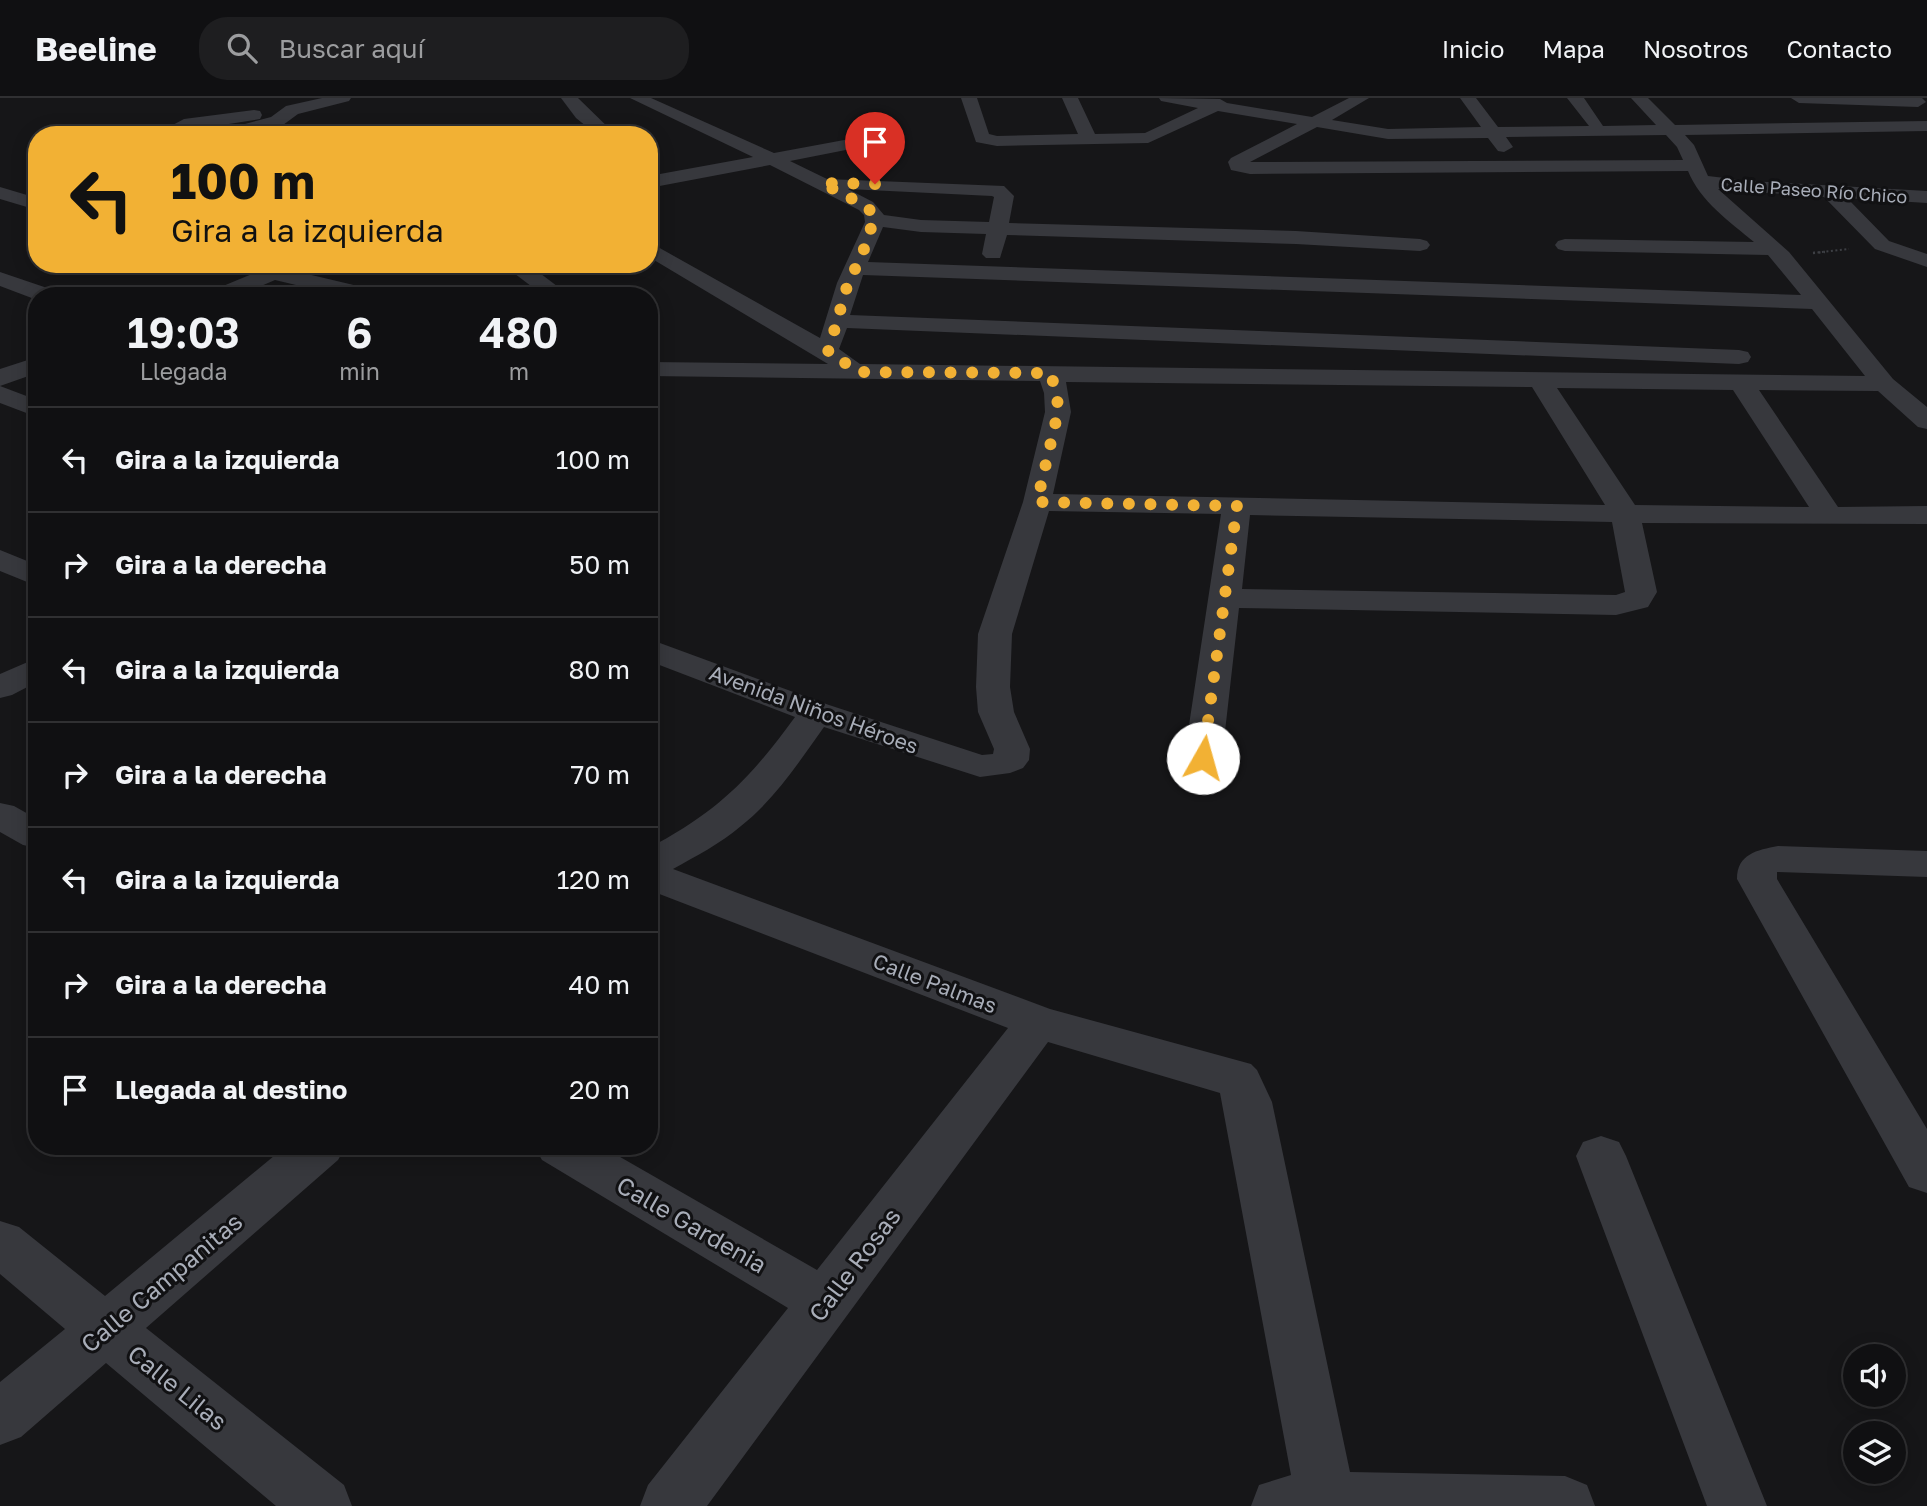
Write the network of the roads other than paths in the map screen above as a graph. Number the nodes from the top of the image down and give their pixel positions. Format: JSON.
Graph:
{"nodes":[{"id":1,"x":344,"y":98,"type":"edge"},
{"id":2,"x":569,"y":98,"type":"edge"},
{"id":3,"x":639,"y":98,"type":"edge"},
{"id":4,"x":969,"y":98,"type":"edge"},
{"id":5,"x":1070,"y":98,"type":"edge"},
{"id":6,"x":1167,"y":98,"type":"edge"},
{"id":7,"x":1361,"y":98,"type":"edge"},
{"id":8,"x":1468,"y":98,"type":"edge"},
{"id":9,"x":1575,"y":98,"type":"edge"},
{"id":10,"x":1639,"y":98,"type":"edge"},
{"id":11,"x":1799,"y":98,"type":"edge"},
{"id":12,"x":1223,"y":101,"type":"edge"},
{"id":13,"x":1927,"y":102,"type":"edge"},
{"id":14,"x":292,"y":110,"type":"junction"},
{"id":15,"x":1927,"y":119,"type":"edge"},
{"id":16,"x":1319,"y":120,"type":"junction"},
{"id":17,"x":1891,"y":123,"type":"junction"},
{"id":18,"x":1596,"y":124,"type":"junction"},
{"id":19,"x":180,"y":126,"type":"edge"},
{"id":20,"x":258,"y":126,"type":"edge"},
{"id":21,"x":597,"y":126,"type":"edge"},
{"id":22,"x":1667,"y":126,"type":"junction"},
{"id":23,"x":1927,"y":126,"type":"edge"},
{"id":24,"x":1489,"y":129,"type":"junction"},
{"id":25,"x":1089,"y":139,"type":"junction"},
{"id":26,"x":855,"y":143,"type":"dead end"},
{"id":27,"x":1685,"y":145,"type":"junction"},
{"id":28,"x":1741,"y":146,"type":"dead end"},
{"id":29,"x":773,"y":159,"type":"junction"},
{"id":30,"x":658,"y":165,"type":"edge"},
{"id":31,"x":1518,"y":165,"type":"junction"},
{"id":32,"x":1699,"y":174,"type":"junction"},
{"id":33,"x":677,"y":177,"type":"junction"},
{"id":34,"x":658,"y":180,"type":"edge"},
{"id":35,"x":24,"y":181,"type":"dead end"},
{"id":36,"x":822,"y":183,"type":"junction"},
{"id":37,"x":0,"y":187,"type":"edge"},
{"id":38,"x":1830,"y":192,"type":"junction"},
{"id":39,"x":0,"y":193,"type":"edge"},
{"id":40,"x":1927,"y":197,"type":"edge"},
{"id":41,"x":28,"y":201,"type":"edge"},
{"id":42,"x":875,"y":220,"type":"junction"},
{"id":43,"x":996,"y":229,"type":"junction"},
{"id":44,"x":1242,"y":237,"type":"junction"},
{"id":45,"x":1927,"y":238,"type":"edge"},
{"id":46,"x":1420,"y":245,"type":"dead end"},
{"id":47,"x":1565,"y":245,"type":"dead end"},
{"id":48,"x":1882,"y":245,"type":"junction"},
{"id":49,"x":658,"y":252,"type":"edge"},
{"id":50,"x":1778,"y":252,"type":"junction"},
{"id":51,"x":1927,"y":261,"type":"edge"},
{"id":52,"x":854,"y":268,"type":"junction"},
{"id":53,"x":267,"y":273,"type":"edge"},
{"id":54,"x":353,"y":273,"type":"edge"},
{"id":55,"x":526,"y":273,"type":"edge"},
{"id":56,"x":991,"y":273,"type":"junction"},
{"id":57,"x":270,"y":274,"type":"junction"},
{"id":58,"x":0,"y":279,"type":"edge"},
{"id":59,"x":1254,"y":282,"type":"junction"},
{"id":60,"x":240,"y":287,"type":"edge"},
{"id":61,"x":330,"y":287,"type":"edge"},
{"id":62,"x":364,"y":287,"type":"edge"},
{"id":63,"x":546,"y":287,"type":"edge"},
{"id":64,"x":28,"y":289,"type":"edge"},
{"id":65,"x":1533,"y":292,"type":"junction"},
{"id":66,"x":1820,"y":302,"type":"junction"},
{"id":67,"x":983,"y":312,"type":"junction"},
{"id":68,"x":836,"y":321,"type":"junction"},
{"id":69,"x":1261,"y":323,"type":"junction"},
{"id":70,"x":1560,"y":349,"type":"junction"},
{"id":71,"x":828,"y":352,"type":"junction"},
{"id":72,"x":1768,"y":358,"type":"dead end"},
{"id":73,"x":1824,"y":360,"type":"dead end"},
{"id":74,"x":1865,"y":362,"type":"junction"},
{"id":75,"x":28,"y":367,"type":"edge"},
{"id":76,"x":658,"y":368,"type":"edge"},
{"id":77,"x":859,"y":372,"type":"junction"},
{"id":78,"x":1050,"y":373,"type":"junction"},
{"id":79,"x":0,"y":377,"type":"edge"},
{"id":80,"x":1539,"y":380,"type":"junction"},
{"id":81,"x":1741,"y":382,"type":"junction"},
{"id":82,"x":1884,"y":384,"type":"junction"},
{"id":83,"x":0,"y":394,"type":"edge"},
{"id":84,"x":28,"y":405,"type":"edge"},
{"id":85,"x":1927,"y":421,"type":"edge"},
{"id":86,"x":1037,"y":502,"type":"junction"},
{"id":87,"x":1237,"y":506,"type":"junction"},
{"id":88,"x":1625,"y":513,"type":"junction"},
{"id":89,"x":1927,"y":515,"type":"edge"},
{"id":90,"x":1830,"y":516,"type":"junction"},
{"id":91,"x":0,"y":559,"type":"edge"},
{"id":92,"x":28,"y":573,"type":"edge"},
{"id":93,"x":1224,"y":598,"type":"junction"},
{"id":94,"x":658,"y":652,"type":"edge"},
{"id":95,"x":28,"y":673,"type":"edge"},
{"id":96,"x":0,"y":688,"type":"edge"},
{"id":97,"x":816,"y":713,"type":"junction"},
{"id":98,"x":1203,"y":758,"type":"dead end"},
{"id":99,"x":0,"y":815,"type":"edge"},
{"id":100,"x":28,"y":831,"type":"edge"},
{"id":101,"x":658,"y":859,"type":"edge"},
{"id":102,"x":1927,"y":864,"type":"edge"},
{"id":103,"x":658,"y":878,"type":"edge"},
{"id":104,"x":1038,"y":1022,"type":"junction"},
{"id":105,"x":310,"y":1155,"type":"edge"},
{"id":106,"x":574,"y":1155,"type":"edge"},
{"id":107,"x":1601,"y":1156,"type":"dead end"},
{"id":108,"x":1927,"y":1173,"type":"edge"},
{"id":109,"x":0,"y":1242,"type":"edge"},
{"id":110,"x":824,"y":1302,"type":"junction"},
{"id":111,"x":106,"y":1328,"type":"junction"},
{"id":112,"x":0,"y":1418,"type":"edge"},
{"id":113,"x":1311,"y":1504,"type":"edge"},
{"id":114,"x":322,"y":1506,"type":"edge"},
{"id":115,"x":670,"y":1506,"type":"edge"},
{"id":116,"x":1565,"y":1506,"type":"edge"},
{"id":117,"x":1737,"y":1506,"type":"edge"}],
"edges":[{"from":1,"to":14,"type":"street"},
{"from":2,"to":21,"type":"street"},
{"from":3,"to":29,"type":"street"},
{"from":4,"to":25,"type":"street"},
{"from":5,"to":25,"type":"street"},
{"from":6,"to":12,"type":"street"},
{"from":7,"to":16,"type":"street"},
{"from":8,"to":24,"type":"street"},
{"from":9,"to":18,"type":"street"},
{"from":10,"to":22,"type":"street"},
{"from":11,"to":13,"type":"street"},
{"from":12,"to":16,"type":"street"},
{"from":12,"to":25,"type":"street"},
{"from":14,"to":19,"type":"street"},
{"from":14,"to":20,"type":"street"},
{"from":15,"to":17,"type":"street"},
{"from":16,"to":24,"type":"street"},
{"from":16,"to":31,"type":"street","name":"Calle Paseo Río Chico"},
{"from":17,"to":22,"type":"street"},
{"from":17,"to":23,"type":"street"},
{"from":18,"to":22,"type":"street"},
{"from":18,"to":24,"type":"street"},
{"from":22,"to":24,"type":"street"},
{"from":22,"to":27,"type":"street"},
{"from":24,"to":31,"type":"street"},
{"from":26,"to":29,"type":"street"},
{"from":27,"to":28,"type":"street"},
{"from":27,"to":32,"type":"street"},
{"from":29,"to":33,"type":"street"},
{"from":29,"to":36,"type":"street"},
{"from":30,"to":33,"type":"street"},
{"from":31,"to":32,"type":"street","name":"Calle Paseo Río Chico"},
{"from":32,"to":38,"type":"street","name":"Calle Paseo Río Chico"},
{"from":32,"to":50,"type":"street"},
{"from":33,"to":34,"type":"street"},
{"from":35,"to":37,"type":"street"},
{"from":36,"to":42,"type":"street"},
{"from":36,"to":43,"type":"street"},
{"from":38,"to":40,"type":"street","name":"Calle Paseo Río Chico"},
{"from":38,"to":48,"type":"street"},
{"from":39,"to":41,"type":"street"},
{"from":42,"to":43,"type":"street"},
{"from":42,"to":52,"type":"street"},
{"from":43,"to":44,"type":"street"},
{"from":43,"to":56,"type":"street"},
{"from":44,"to":46,"type":"street"},
{"from":44,"to":59,"type":"street"},
{"from":45,"to":48,"type":"street"},
{"from":47,"to":50,"type":"street"},
{"from":48,"to":51,"type":"street"},
{"from":49,"to":71,"type":"street"},
{"from":50,"to":66,"type":"street"},
{"from":52,"to":56,"type":"street"},
{"from":52,"to":68,"type":"street"},
{"from":53,"to":57,"type":"street"},
{"from":54,"to":62,"type":"street"},
{"from":55,"to":63,"type":"street"},
{"from":56,"to":59,"type":"street"},
{"from":56,"to":67,"type":"street"},
{"from":57,"to":60,"type":"street"},
{"from":57,"to":61,"type":"street"},
{"from":58,"to":64,"type":"street"},
{"from":59,"to":65,"type":"street"},
{"from":59,"to":69,"type":"street"},
{"from":65,"to":66,"type":"street"},
{"from":65,"to":70,"type":"street"},
{"from":66,"to":74,"type":"street"},
{"from":67,"to":68,"type":"street"},
{"from":67,"to":69,"type":"street"},
{"from":68,"to":71,"type":"street"},
{"from":69,"to":70,"type":"street"},
{"from":70,"to":72,"type":"street"},
{"from":71,"to":77,"type":"street"},
{"from":73,"to":74,"type":"street"},
{"from":74,"to":82,"type":"street"},
{"from":75,"to":79,"type":"street"},
{"from":76,"to":77,"type":"street"},
{"from":77,"to":78,"type":"street"},
{"from":78,"to":80,"type":"street"},
{"from":78,"to":86,"type":"street"},
{"from":80,"to":81,"type":"street"},
{"from":80,"to":88,"type":"street"},
{"from":81,"to":82,"type":"street"},
{"from":81,"to":90,"type":"street"},
{"from":82,"to":85,"type":"street"},
{"from":83,"to":84,"type":"street"},
{"from":86,"to":87,"type":"street"},
{"from":86,"to":97,"type":"street","name":"Avenida Niños Héroes"},
{"from":87,"to":88,"type":"street"},
{"from":87,"to":93,"type":"street"},
{"from":88,"to":90,"type":"street"},
{"from":88,"to":93,"type":"street"},
{"from":89,"to":90,"type":"street"},
{"from":91,"to":92,"type":"street"},
{"from":93,"to":98,"type":"street"},
{"from":94,"to":97,"type":"street","name":"Avenida Niños Héroes"},
{"from":95,"to":96,"type":"street"},
{"from":97,"to":101,"type":"street"},
{"from":99,"to":100,"type":"street"},
{"from":102,"to":108,"type":"street"},
{"from":103,"to":104,"type":"street","name":"Calle Palmas"},
{"from":104,"to":110,"type":"street","name":"Calle Rosas"},
{"from":104,"to":113,"type":"street","name":"Calle Palmas"},
{"from":105,"to":111,"type":"street","name":"Calle Campanitas"},
{"from":106,"to":110,"type":"street","name":"Calle Gardenia"},
{"from":107,"to":117,"type":"street"},
{"from":109,"to":111,"type":"street","name":"Calle Lilas"},
{"from":110,"to":115,"type":"street","name":"Calle Rosas"},
{"from":111,"to":112,"type":"street","name":"Calle Campanitas"},
{"from":111,"to":114,"type":"street","name":"Calle Lilas"},
{"from":113,"to":116,"type":"street"}]}
